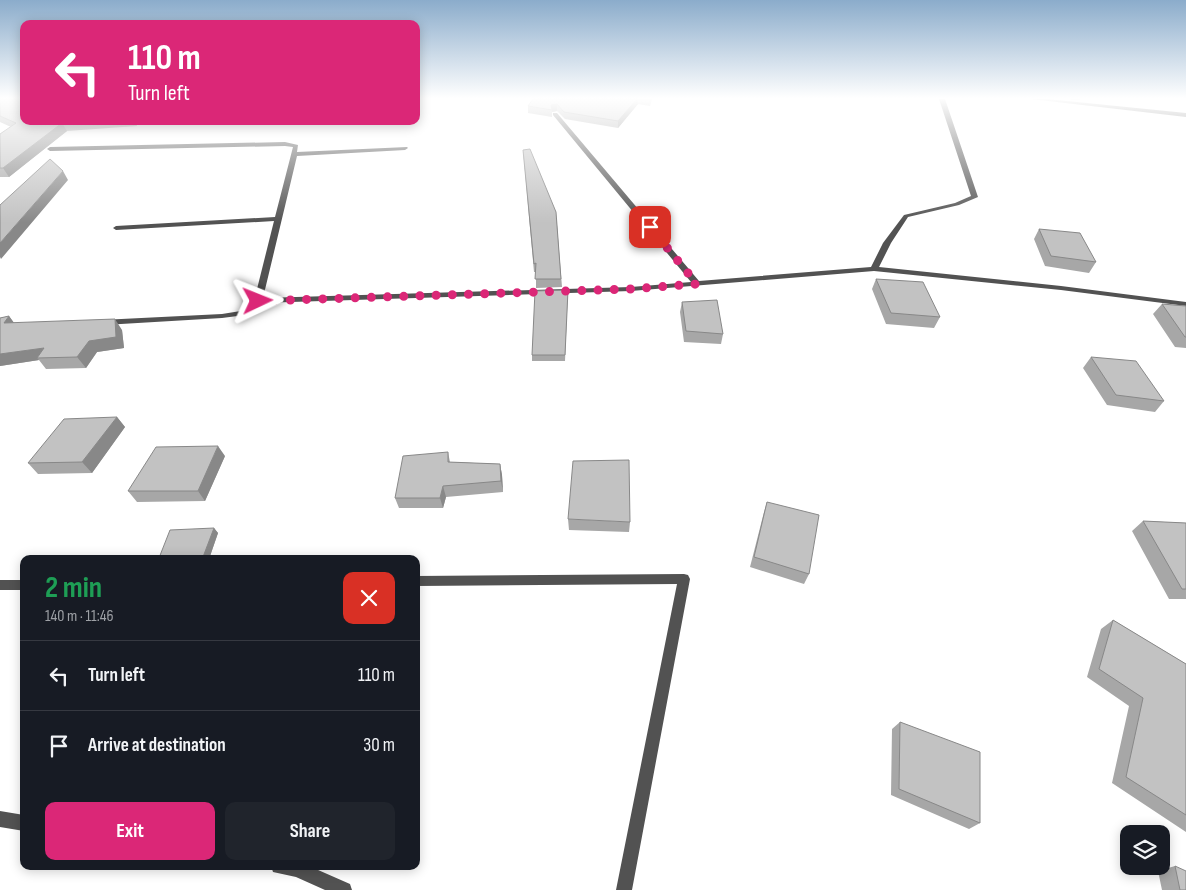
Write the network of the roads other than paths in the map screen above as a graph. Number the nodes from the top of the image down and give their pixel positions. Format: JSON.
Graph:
{"nodes":[{"id":1,"x":577,"y":141,"type":"edge"},
{"id":2,"x":956,"y":141,"type":"edge"},
{"id":3,"x":405,"y":148,"type":"dead end"},
{"id":4,"x":50,"y":149,"type":"dead end"},
{"id":5,"x":294,"y":154,"type":"junction"},
{"id":6,"x":278,"y":219,"type":"junction"},
{"id":7,"x":116,"y":228,"type":"dead end"},
{"id":8,"x":874,"y":269,"type":"junction"},
{"id":9,"x":697,"y":284,"type":"junction"},
{"id":10,"x":258,"y":301,"type":"junction"},
{"id":11,"x":1186,"y":304,"type":"edge"},
{"id":12,"x":93,"y":322,"type":"edge"},
{"id":13,"x":420,"y":581,"type":"edge"},
{"id":14,"x":20,"y":585,"type":"edge"},
{"id":15,"x":0,"y":586,"type":"edge"},
{"id":16,"x":0,"y":819,"type":"edge"},
{"id":17,"x":20,"y":822,"type":"edge"},
{"id":18,"x":300,"y":870,"type":"edge"},
{"id":19,"x":344,"y":890,"type":"edge"},
{"id":20,"x":624,"y":890,"type":"edge"}],
"edges":[{"from":1,"to":9,"type":"street"},
{"from":2,"to":8,"type":"street"},
{"from":3,"to":5,"type":"street"},
{"from":4,"to":5,"type":"street"},
{"from":5,"to":6,"type":"street"},
{"from":6,"to":7,"type":"street"},
{"from":6,"to":10,"type":"street"},
{"from":8,"to":9,"type":"street"},
{"from":8,"to":11,"type":"street"},
{"from":9,"to":10,"type":"street"},
{"from":10,"to":12,"type":"street"},
{"from":13,"to":20,"type":"street"},
{"from":14,"to":15,"type":"street"},
{"from":16,"to":17,"type":"street"},
{"from":18,"to":19,"type":"street"}]}
